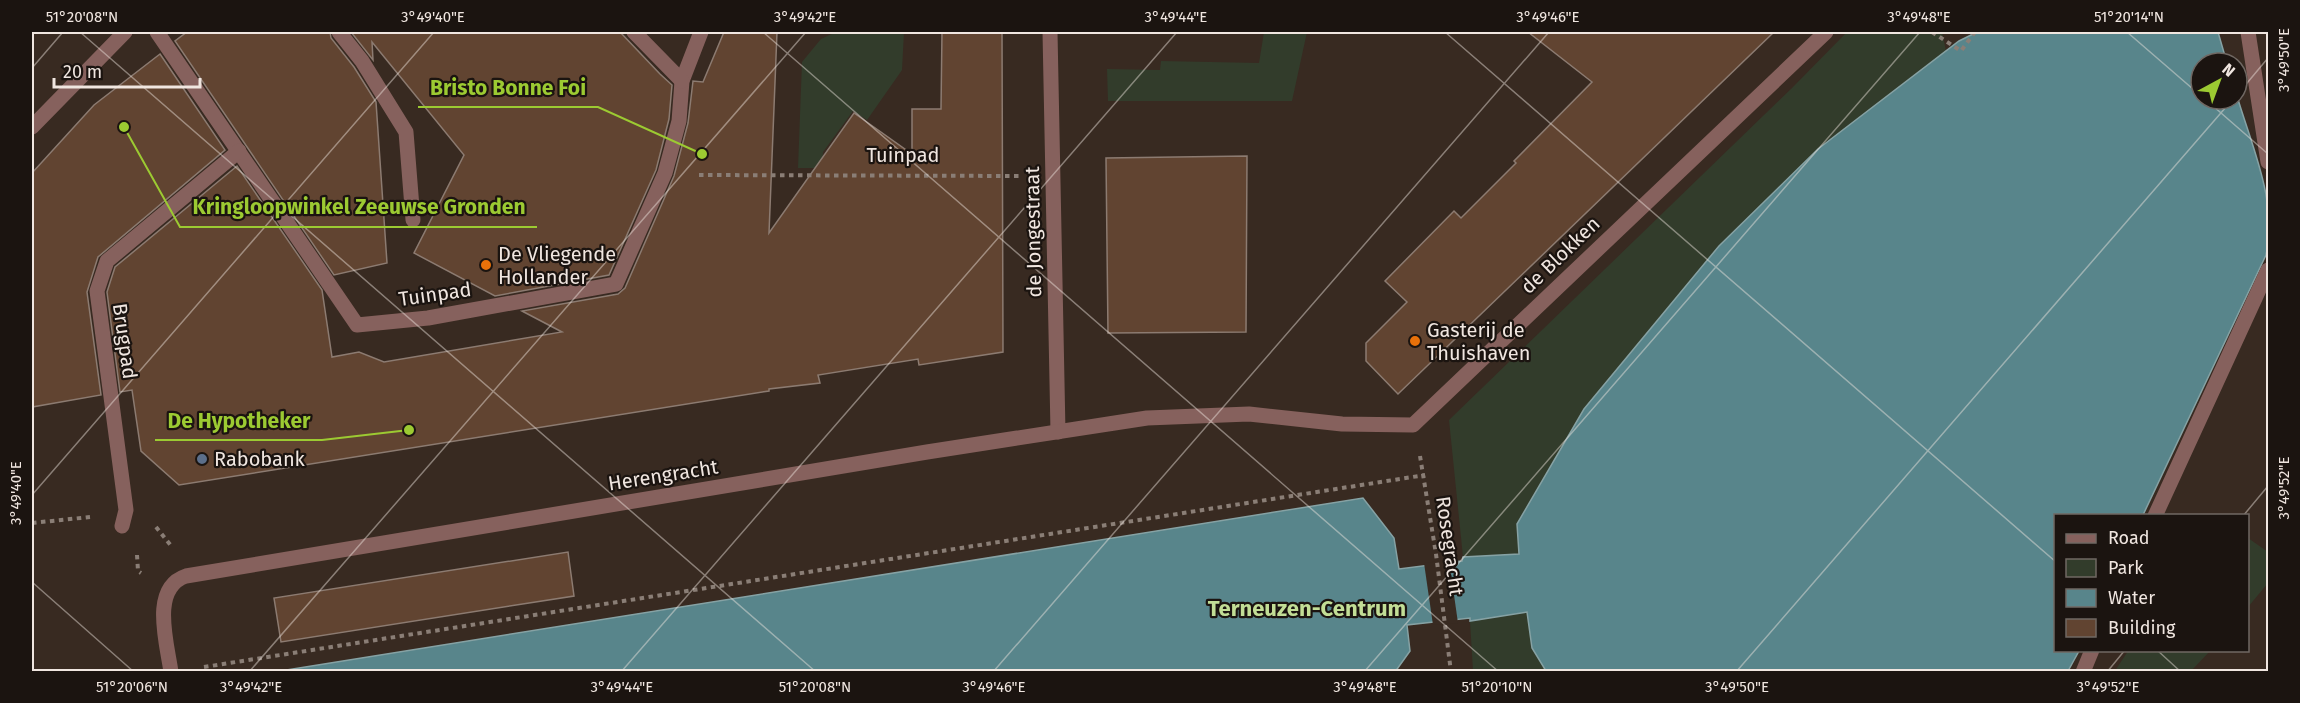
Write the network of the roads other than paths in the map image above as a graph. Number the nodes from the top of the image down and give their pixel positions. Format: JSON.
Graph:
{"nodes":[{"id":1,"x":125,"y":32,"type":"edge"},
{"id":2,"x":157,"y":32,"type":"edge"},
{"id":3,"x":339,"y":32,"type":"edge"},
{"id":4,"x":634,"y":32,"type":"edge"},
{"id":5,"x":701,"y":32,"type":"edge"},
{"id":6,"x":1050,"y":32,"type":"edge"},
{"id":7,"x":1826,"y":32,"type":"edge"},
{"id":8,"x":2248,"y":32,"type":"edge"},
{"id":9,"x":682,"y":81,"type":"junction"},
{"id":10,"x":32,"y":127,"type":"edge"},
{"id":11,"x":239,"y":151,"type":"junction"},
{"id":12,"x":2268,"y":162,"type":"edge"},
{"id":13,"x":413,"y":220,"type":"dead end"},
{"id":14,"x":2268,"y":270,"type":"edge"},
{"id":15,"x":1342,"y":424,"type":"joint"},
{"id":16,"x":1058,"y":432,"type":"junction"},
{"id":17,"x":2156,"y":514,"type":"edge"},
{"id":18,"x":122,"y":526,"type":"dead end"},
{"id":19,"x":2092,"y":652,"type":"edge"},
{"id":20,"x":171,"y":672,"type":"edge"},
{"id":21,"x":2082,"y":672,"type":"edge"}],
"edges":[{"from":1,"to":10,"type":"street"},
{"from":2,"to":11,"type":"street","name":"Tuinpad"},
{"from":3,"to":13,"type":"street"},
{"from":4,"to":9,"type":"street"},
{"from":5,"to":9,"type":"street"},
{"from":6,"to":16,"type":"street","name":"de Jongestraat"},
{"from":7,"to":15,"type":"street","name":"de Blokken"},
{"from":8,"to":12,"type":"street"},
{"from":9,"to":11,"type":"street","name":"Tuinpad"},
{"from":11,"to":18,"type":"street","name":"Brugpad"},
{"from":14,"to":17,"type":"street"},
{"from":15,"to":16,"type":"street","name":"Herengracht"},
{"from":16,"to":20,"type":"street","name":"Herengracht"},
{"from":19,"to":21,"type":"street"}]}
